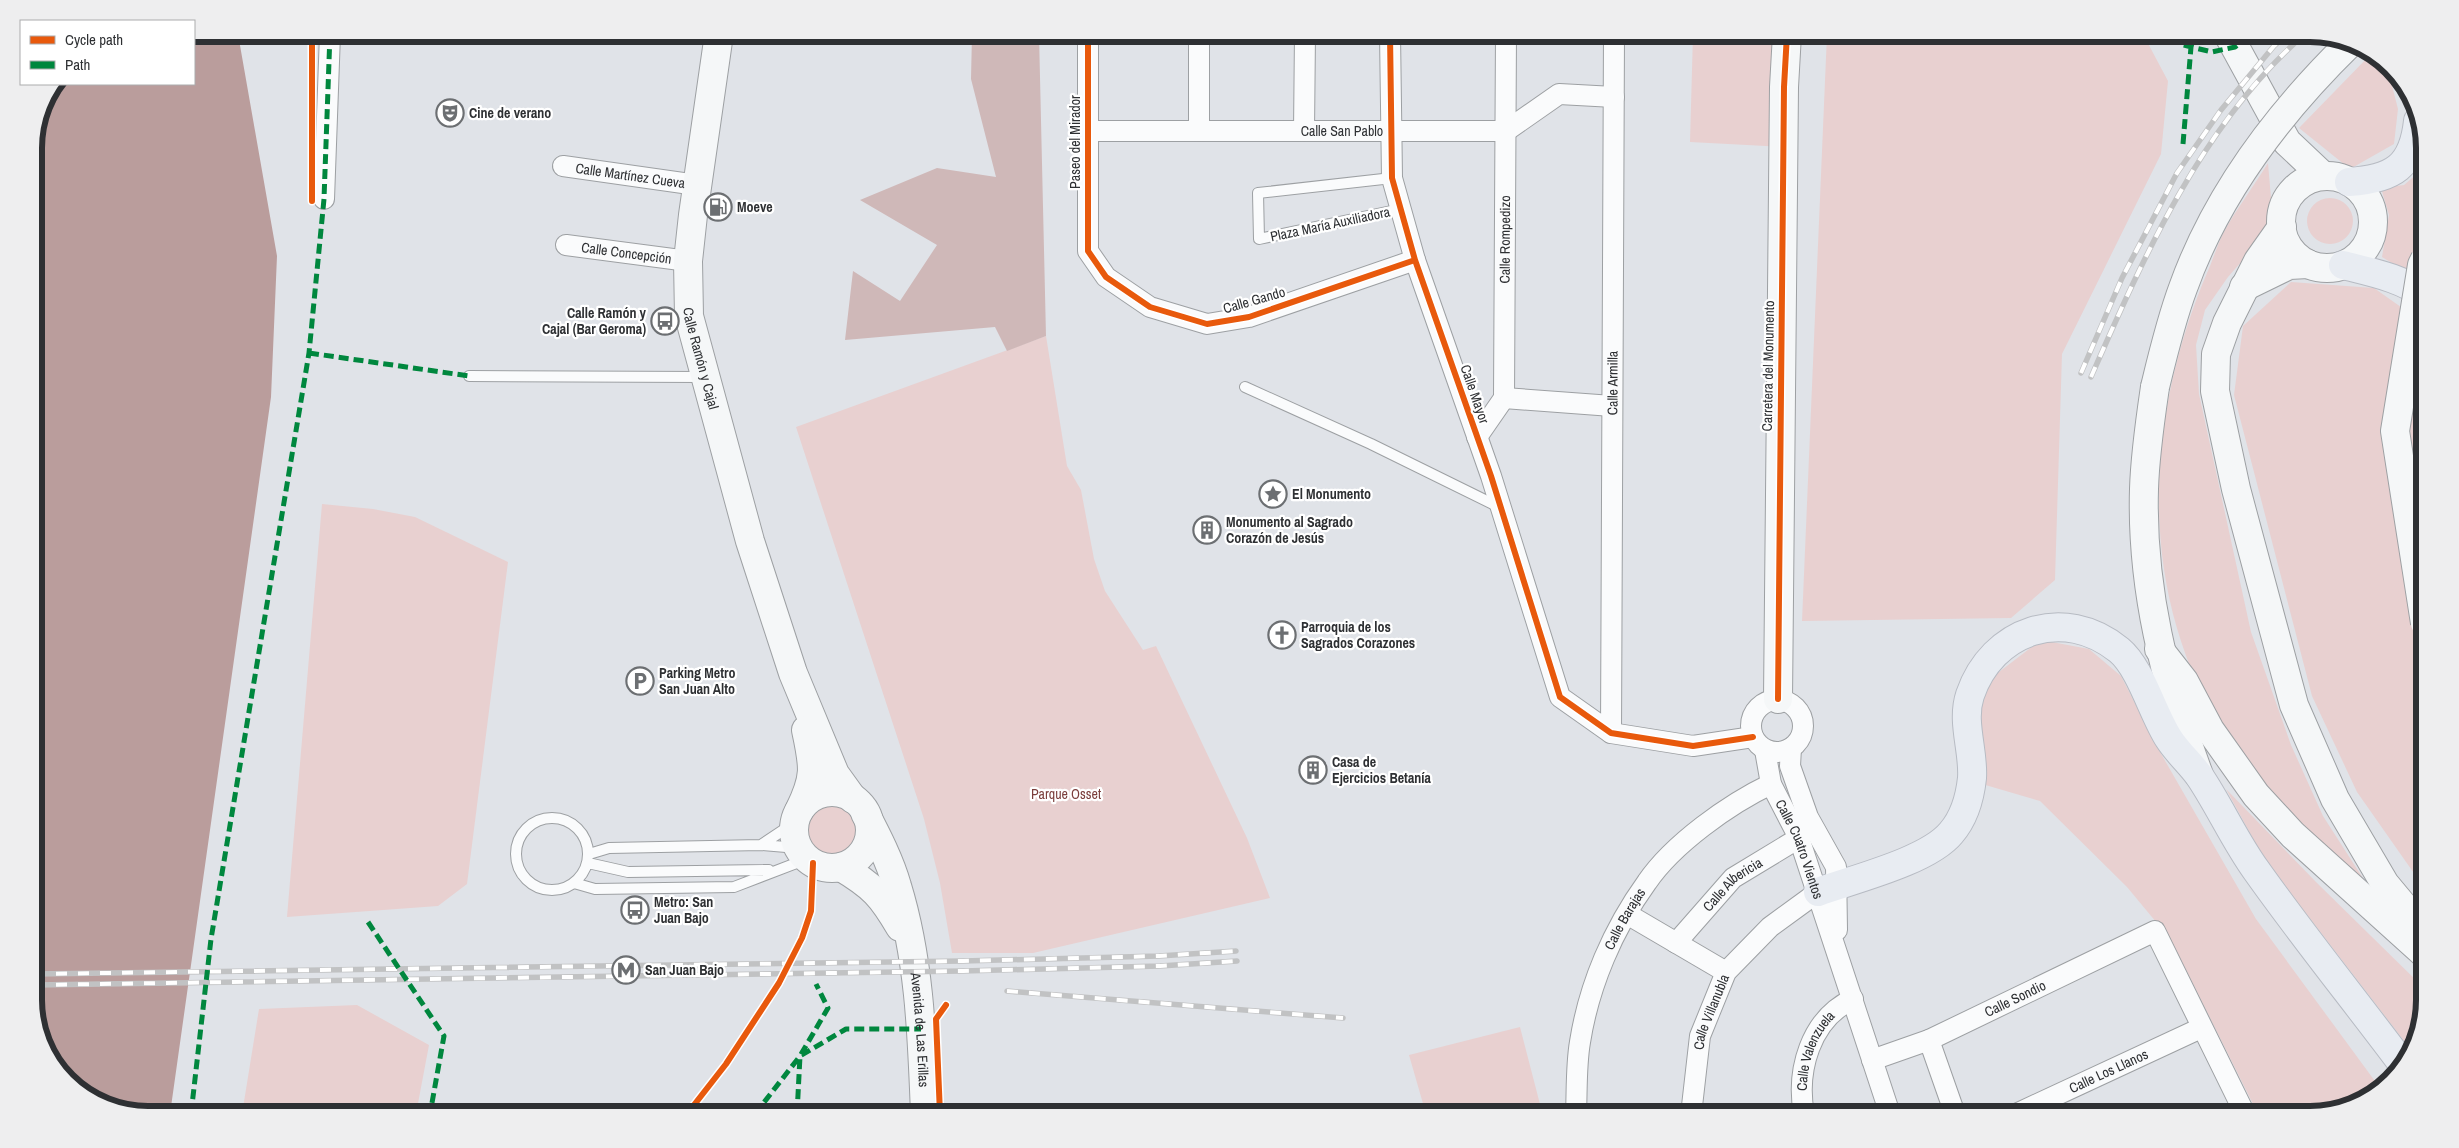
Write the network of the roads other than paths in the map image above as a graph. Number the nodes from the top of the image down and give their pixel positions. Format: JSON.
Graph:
{"nodes":[{"id":1,"x":330,"y":42,"type":"edge"},
{"id":2,"x":717,"y":42,"type":"edge"},
{"id":3,"x":1088,"y":42,"type":"edge"},
{"id":4,"x":1199,"y":42,"type":"edge"},
{"id":5,"x":1305,"y":42,"type":"edge"},
{"id":6,"x":1390,"y":42,"type":"edge"},
{"id":7,"x":1506,"y":42,"type":"edge"},
{"id":8,"x":1614,"y":42,"type":"edge"},
{"id":9,"x":1787,"y":42,"type":"edge"},
{"id":10,"x":2232,"y":42,"type":"edge"},
{"id":11,"x":2345,"y":49,"type":"edge"},
{"id":12,"x":1614,"y":97,"type":"junction"},
{"id":13,"x":1088,"y":131,"type":"junction"},
{"id":14,"x":1199,"y":131,"type":"junction"},
{"id":15,"x":1304,"y":131,"type":"junction"},
{"id":16,"x":1390,"y":131,"type":"junction"},
{"id":17,"x":1506,"y":131,"type":"junction"},
{"id":18,"x":2287,"y":142,"type":"junction"},
{"id":19,"x":2416,"y":142,"type":"edge"},
{"id":20,"x":563,"y":166,"type":"dead end"},
{"id":21,"x":1392,"y":178,"type":"junction"},
{"id":22,"x":2336,"y":179,"type":"junction"},
{"id":23,"x":697,"y":185,"type":"junction"},
{"id":24,"x":324,"y":199,"type":"dead end"},
{"id":25,"x":2287,"y":200,"type":"junction"},
{"id":26,"x":1401,"y":209,"type":"junction"},
{"id":27,"x":2282,"y":227,"type":"junction"},
{"id":28,"x":566,"y":245,"type":"dead end"},
{"id":29,"x":1088,"y":251,"type":"joint"},
{"id":30,"x":1415,"y":260,"type":"junction"},
{"id":31,"x":688,"y":261,"type":"junction"},
{"id":32,"x":2308,"y":264,"type":"junction"},
{"id":33,"x":2342,"y":266,"type":"junction"},
{"id":34,"x":2244,"y":288,"type":"junction"},
{"id":35,"x":2416,"y":290,"type":"edge"},
{"id":36,"x":2416,"y":302,"type":"edge"},
{"id":37,"x":468,"y":376,"type":"dead end"},
{"id":38,"x":704,"y":377,"type":"junction"},
{"id":39,"x":1245,"y":387,"type":"dead end"},
{"id":40,"x":1504,"y":398,"type":"junction"},
{"id":41,"x":1612,"y":406,"type":"junction"},
{"id":42,"x":1477,"y":437,"type":"junction"},
{"id":43,"x":1502,"y":509,"type":"junction"},
{"id":44,"x":2416,"y":565,"type":"edge"},
{"id":45,"x":2159,"y":649,"type":"junction"},
{"id":46,"x":792,"y":673,"type":"junction"},
{"id":47,"x":1778,"y":699,"type":"junction"},
{"id":48,"x":1611,"y":733,"type":"junction"},
{"id":49,"x":1759,"y":743,"type":"junction"},
{"id":50,"x":1791,"y":748,"type":"junction"},
{"id":51,"x":2200,"y":776,"type":"junction"},
{"id":52,"x":1771,"y":784,"type":"junction"},
{"id":53,"x":859,"y":806,"type":"junction"},
{"id":54,"x":800,"y":836,"type":"junction"},
{"id":55,"x":1799,"y":838,"type":"junction"},
{"id":56,"x":586,"y":840,"type":"junction"},
{"id":57,"x":761,"y":845,"type":"junction"},
{"id":58,"x":609,"y":848,"type":"junction"},
{"id":59,"x":588,"y":859,"type":"junction"},
{"id":60,"x":841,"y":867,"type":"junction"},
{"id":61,"x":775,"y":870,"type":"junction"},
{"id":62,"x":574,"y":884,"type":"junction"},
{"id":63,"x":1827,"y":889,"type":"junction"},
{"id":64,"x":1627,"y":914,"type":"junction"},
{"id":65,"x":2416,"y":921,"type":"edge"},
{"id":66,"x":1676,"y":943,"type":"junction"},
{"id":67,"x":2416,"y":946,"type":"edge"},
{"id":68,"x":912,"y":948,"type":"junction"},
{"id":69,"x":1726,"y":972,"type":"junction"},
{"id":70,"x":1853,"y":999,"type":"junction"},
{"id":71,"x":2201,"y":1028,"type":"junction"},
{"id":72,"x":1929,"y":1040,"type":"junction"},
{"id":73,"x":2398,"y":1058,"type":"edge"},
{"id":74,"x":1872,"y":1060,"type":"junction"},
{"id":75,"x":925,"y":1106,"type":"edge"},
{"id":76,"x":1576,"y":1106,"type":"edge"},
{"id":77,"x":1692,"y":1106,"type":"edge"},
{"id":78,"x":1802,"y":1106,"type":"edge"},
{"id":79,"x":1887,"y":1106,"type":"edge"},
{"id":80,"x":1952,"y":1106,"type":"edge"},
{"id":81,"x":2033,"y":1106,"type":"edge"},
{"id":82,"x":2241,"y":1106,"type":"edge"}],
"edges":[{"from":1,"to":24,"type":"street"},
{"from":2,"to":23,"type":"main road","name":"Calle Ramón y Cajal"},
{"from":3,"to":13,"type":"street","name":"Paseo del Mirador"},
{"from":4,"to":14,"type":"street"},
{"from":5,"to":15,"type":"street"},
{"from":6,"to":16,"type":"street","name":"Calle Mayor"},
{"from":7,"to":17,"type":"street","name":"Calle Rompedizo"},
{"from":8,"to":12,"type":"street","name":"Calle Armilla"},
{"from":9,"to":47,"type":"main road","name":"Carretera del Monumento"},
{"from":10,"to":18,"type":"main road"},
{"from":11,"to":45,"type":"main road","bridge":true},
{"from":12,"to":17,"type":"street"},
{"from":12,"to":41,"type":"street","name":"Calle Armilla"},
{"from":13,"to":14,"type":"street","name":"Calle San Pablo"},
{"from":13,"to":29,"type":"street","name":"Paseo del Mirador"},
{"from":14,"to":15,"type":"street","name":"Calle San Pablo"},
{"from":15,"to":16,"type":"street","name":"Calle San Pablo"},
{"from":16,"to":17,"type":"street","name":"Calle San Pablo"},
{"from":16,"to":21,"type":"street","name":"Calle Mayor"},
{"from":17,"to":40,"type":"street","name":"Calle Rompedizo"},
{"from":18,"to":22,"type":"main road"},
{"from":18,"to":25,"type":"main road"},
{"from":19,"to":22,"type":"highway"},
{"from":20,"to":23,"type":"street","name":"Calle Martínez Cueva"},
{"from":21,"to":26,"type":"street","name":"Calle Mayor"},
{"from":21,"to":26,"type":"lane","name":"Plaza María Auxiliadora"},
{"from":22,"to":25,"type":"main road"},
{"from":22,"to":33,"type":"main road"},
{"from":23,"to":31,"type":"main road","name":"Calle Ramón y Cajal"},
{"from":25,"to":27,"type":"main road"},
{"from":26,"to":30,"type":"street","name":"Calle Mayor"},
{"from":27,"to":32,"type":"main road"},
{"from":27,"to":34,"type":"main road"},
{"from":28,"to":31,"type":"street","name":"Calle Concepción"},
{"from":29,"to":30,"type":"street","name":"Calle Gando"},
{"from":30,"to":42,"type":"street","name":"Calle Mayor"},
{"from":31,"to":38,"type":"main road","name":"Calle Ramón y Cajal"},
{"from":32,"to":33,"type":"main road"},
{"from":32,"to":34,"type":"main road"},
{"from":33,"to":35,"type":"highway"},
{"from":34,"to":65,"type":"main road"},
{"from":36,"to":44,"type":"main road","bridge":true},
{"from":37,"to":38,"type":"lane"},
{"from":38,"to":46,"type":"main road","name":"Calle Ramón y Cajal"},
{"from":39,"to":43,"type":"lane"},
{"from":40,"to":41,"type":"street"},
{"from":40,"to":42,"type":"street"},
{"from":41,"to":48,"type":"street","name":"Calle Armilla"},
{"from":42,"to":43,"type":"street","name":"Calle Mayor"},
{"from":43,"to":48,"type":"street","name":"Calle Mayor"},
{"from":45,"to":51,"type":"main road"},
{"from":45,"to":67,"type":"main road"},
{"from":46,"to":53,"type":"main road","name":"Calle Ramón y Cajal"},
{"from":46,"to":54,"type":"main road","name":"Calle Ramón y Cajal"},
{"from":47,"to":49,"type":"street"},
{"from":47,"to":50,"type":"street"},
{"from":48,"to":49,"type":"street"},
{"from":49,"to":50,"type":"street"},
{"from":49,"to":52,"type":"street","name":"Calle Cuatro Vientos"},
{"from":50,"to":63,"type":"street","name":"Calle Cuatro Vientos"},
{"from":51,"to":63,"type":"highway"},
{"from":51,"to":73,"type":"highway"},
{"from":52,"to":55,"type":"street","name":"Calle Cuatro Vientos"},
{"from":52,"to":64,"type":"street","name":"Calle Barajas"},
{"from":53,"to":54,"type":"main road"},
{"from":53,"to":60,"type":"main road"},
{"from":53,"to":68,"type":"main road","name":"Avenida de Las Erillas"},
{"from":54,"to":57,"type":"lane"},
{"from":54,"to":57,"type":"lane"},
{"from":54,"to":60,"type":"main road"},
{"from":54,"to":61,"type":"lane"},
{"from":55,"to":63,"type":"street","name":"Calle Cuatro Vientos"},
{"from":55,"to":66,"type":"street","name":"Calle Albericia"},
{"from":56,"to":58,"type":"lane"},
{"from":56,"to":59,"type":"lane"},
{"from":56,"to":62,"type":"lane"},
{"from":57,"to":58,"type":"lane"},
{"from":58,"to":59,"type":"lane"},
{"from":59,"to":61,"type":"lane"},
{"from":59,"to":62,"type":"lane"},
{"from":60,"to":68,"type":"main road","name":"Avenida de Las Erillas"},
{"from":61,"to":62,"type":"lane"},
{"from":63,"to":69,"type":"street","name":"Calle Villanubla"},
{"from":63,"to":70,"type":"street","name":"Calle Cuatro Vientos"},
{"from":64,"to":66,"type":"street"},
{"from":64,"to":76,"type":"street","name":"Calle Barajas"},
{"from":66,"to":69,"type":"street"},
{"from":68,"to":75,"type":"main road","name":"Avenida de Las Erillas"},
{"from":69,"to":77,"type":"street","name":"Calle Villanubla"},
{"from":70,"to":74,"type":"street","name":"Calle Cuatro Vientos"},
{"from":70,"to":78,"type":"street","name":"Calle Valenzuela"},
{"from":71,"to":72,"type":"street","name":"Calle Sondio"},
{"from":71,"to":81,"type":"street","name":"Calle Los Llanos"},
{"from":71,"to":82,"type":"street"},
{"from":72,"to":74,"type":"street","name":"Calle Sondio"},
{"from":72,"to":80,"type":"street"},
{"from":74,"to":79,"type":"street","name":"Calle Cuatro Vientos"}]}
